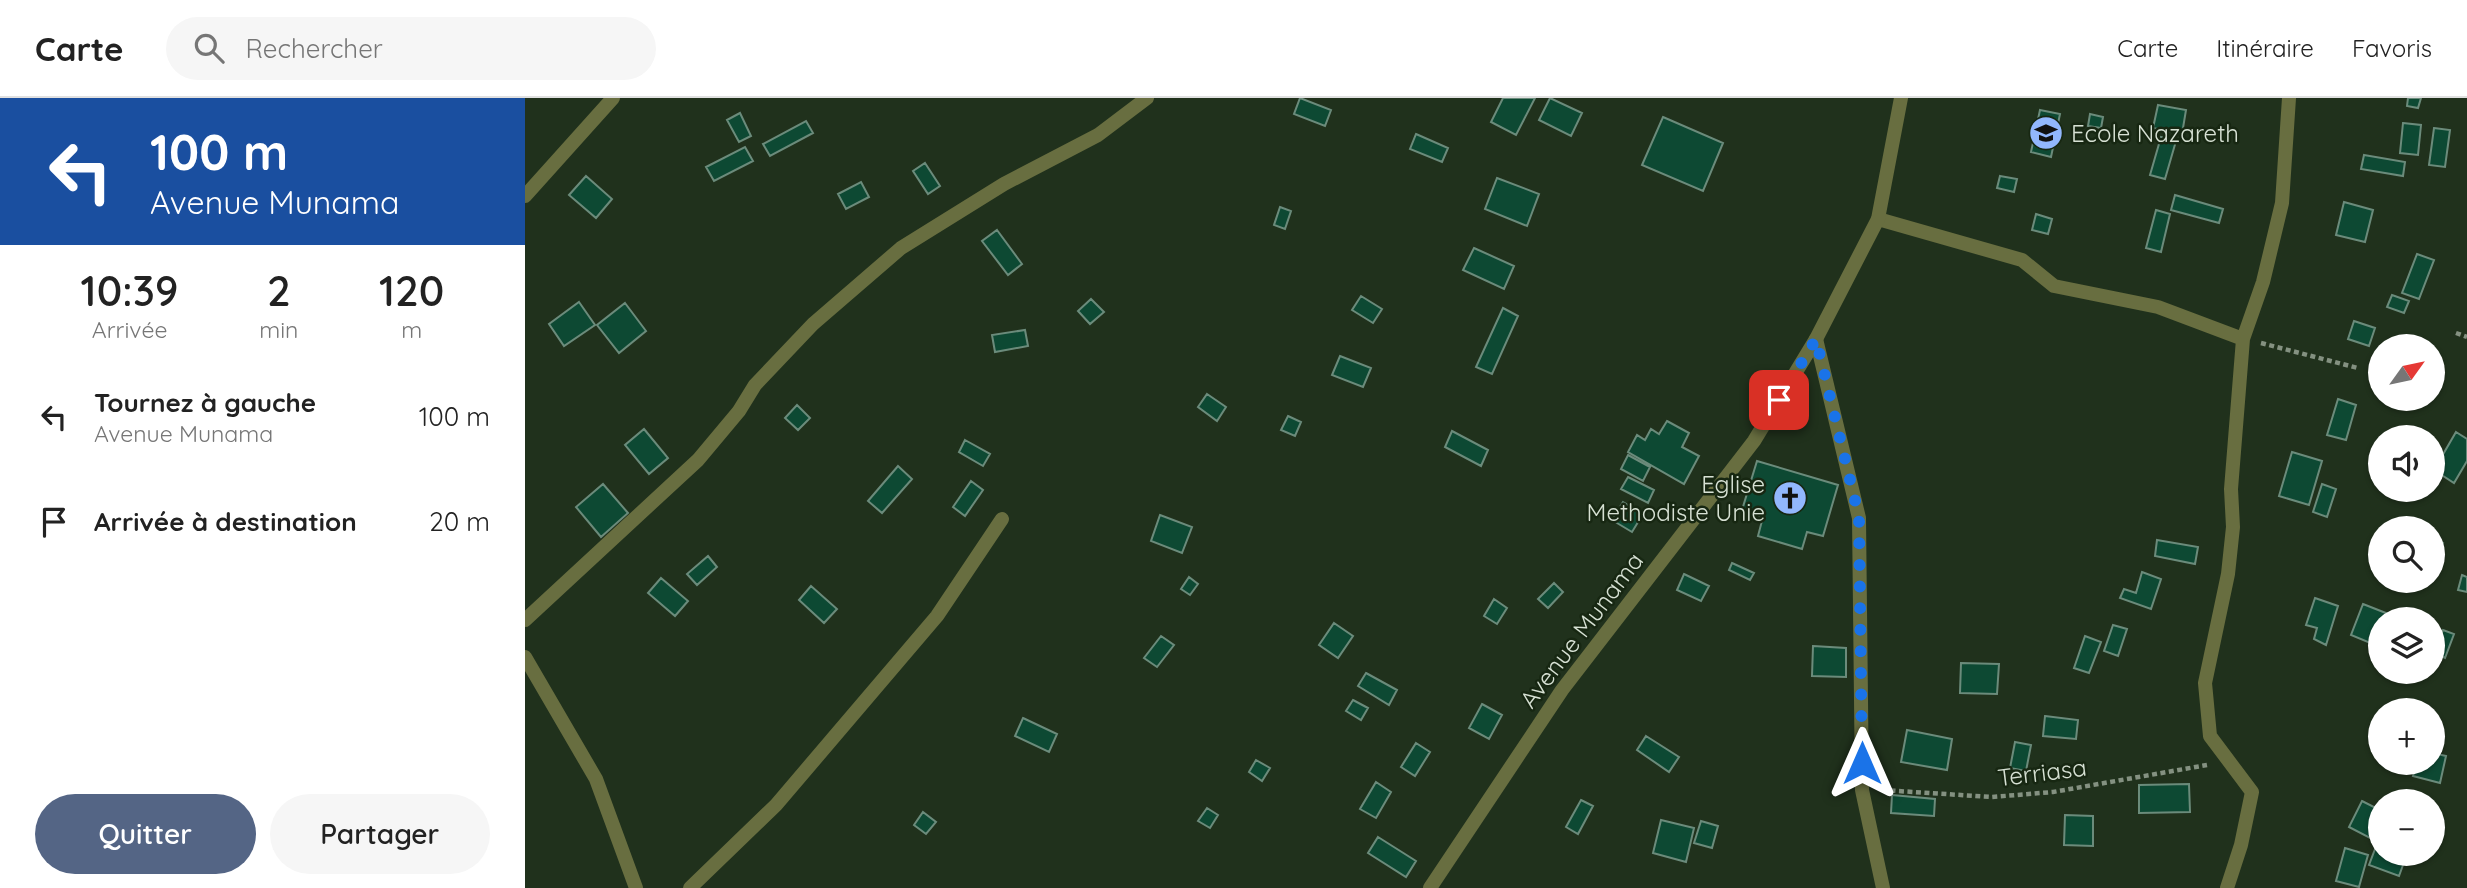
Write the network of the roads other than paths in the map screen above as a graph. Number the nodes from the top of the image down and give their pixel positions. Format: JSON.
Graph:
{"nodes":[{"id":1,"x":614,"y":98,"type":"edge"},
{"id":2,"x":1147,"y":98,"type":"edge"},
{"id":3,"x":1901,"y":98,"type":"edge"},
{"id":4,"x":2289,"y":98,"type":"edge"},
{"id":5,"x":525,"y":196,"type":"edge"},
{"id":6,"x":1878,"y":219,"type":"junction"},
{"id":7,"x":1816,"y":339,"type":"junction"},
{"id":8,"x":2243,"y":339,"type":"junction"},
{"id":9,"x":1002,"y":519,"type":"dead end"},
{"id":10,"x":525,"y":620,"type":"edge"},
{"id":11,"x":525,"y":657,"type":"edge"},
{"id":12,"x":636,"y":888,"type":"edge"},
{"id":13,"x":690,"y":888,"type":"edge"},
{"id":14,"x":1430,"y":888,"type":"edge"},
{"id":15,"x":1884,"y":888,"type":"edge"},
{"id":16,"x":2227,"y":888,"type":"edge"}],
"edges":[{"from":1,"to":5,"type":"street"},
{"from":2,"to":10,"type":"street"},
{"from":3,"to":6,"type":"street","name":"Avenue Munama"},
{"from":4,"to":8,"type":"street"},
{"from":6,"to":7,"type":"street","name":"Avenue Munama"},
{"from":6,"to":8,"type":"street"},
{"from":7,"to":14,"type":"street","name":"Avenue Munama"},
{"from":7,"to":15,"type":"street"},
{"from":8,"to":16,"type":"street"},
{"from":9,"to":13,"type":"street"},
{"from":11,"to":12,"type":"street"}]}
